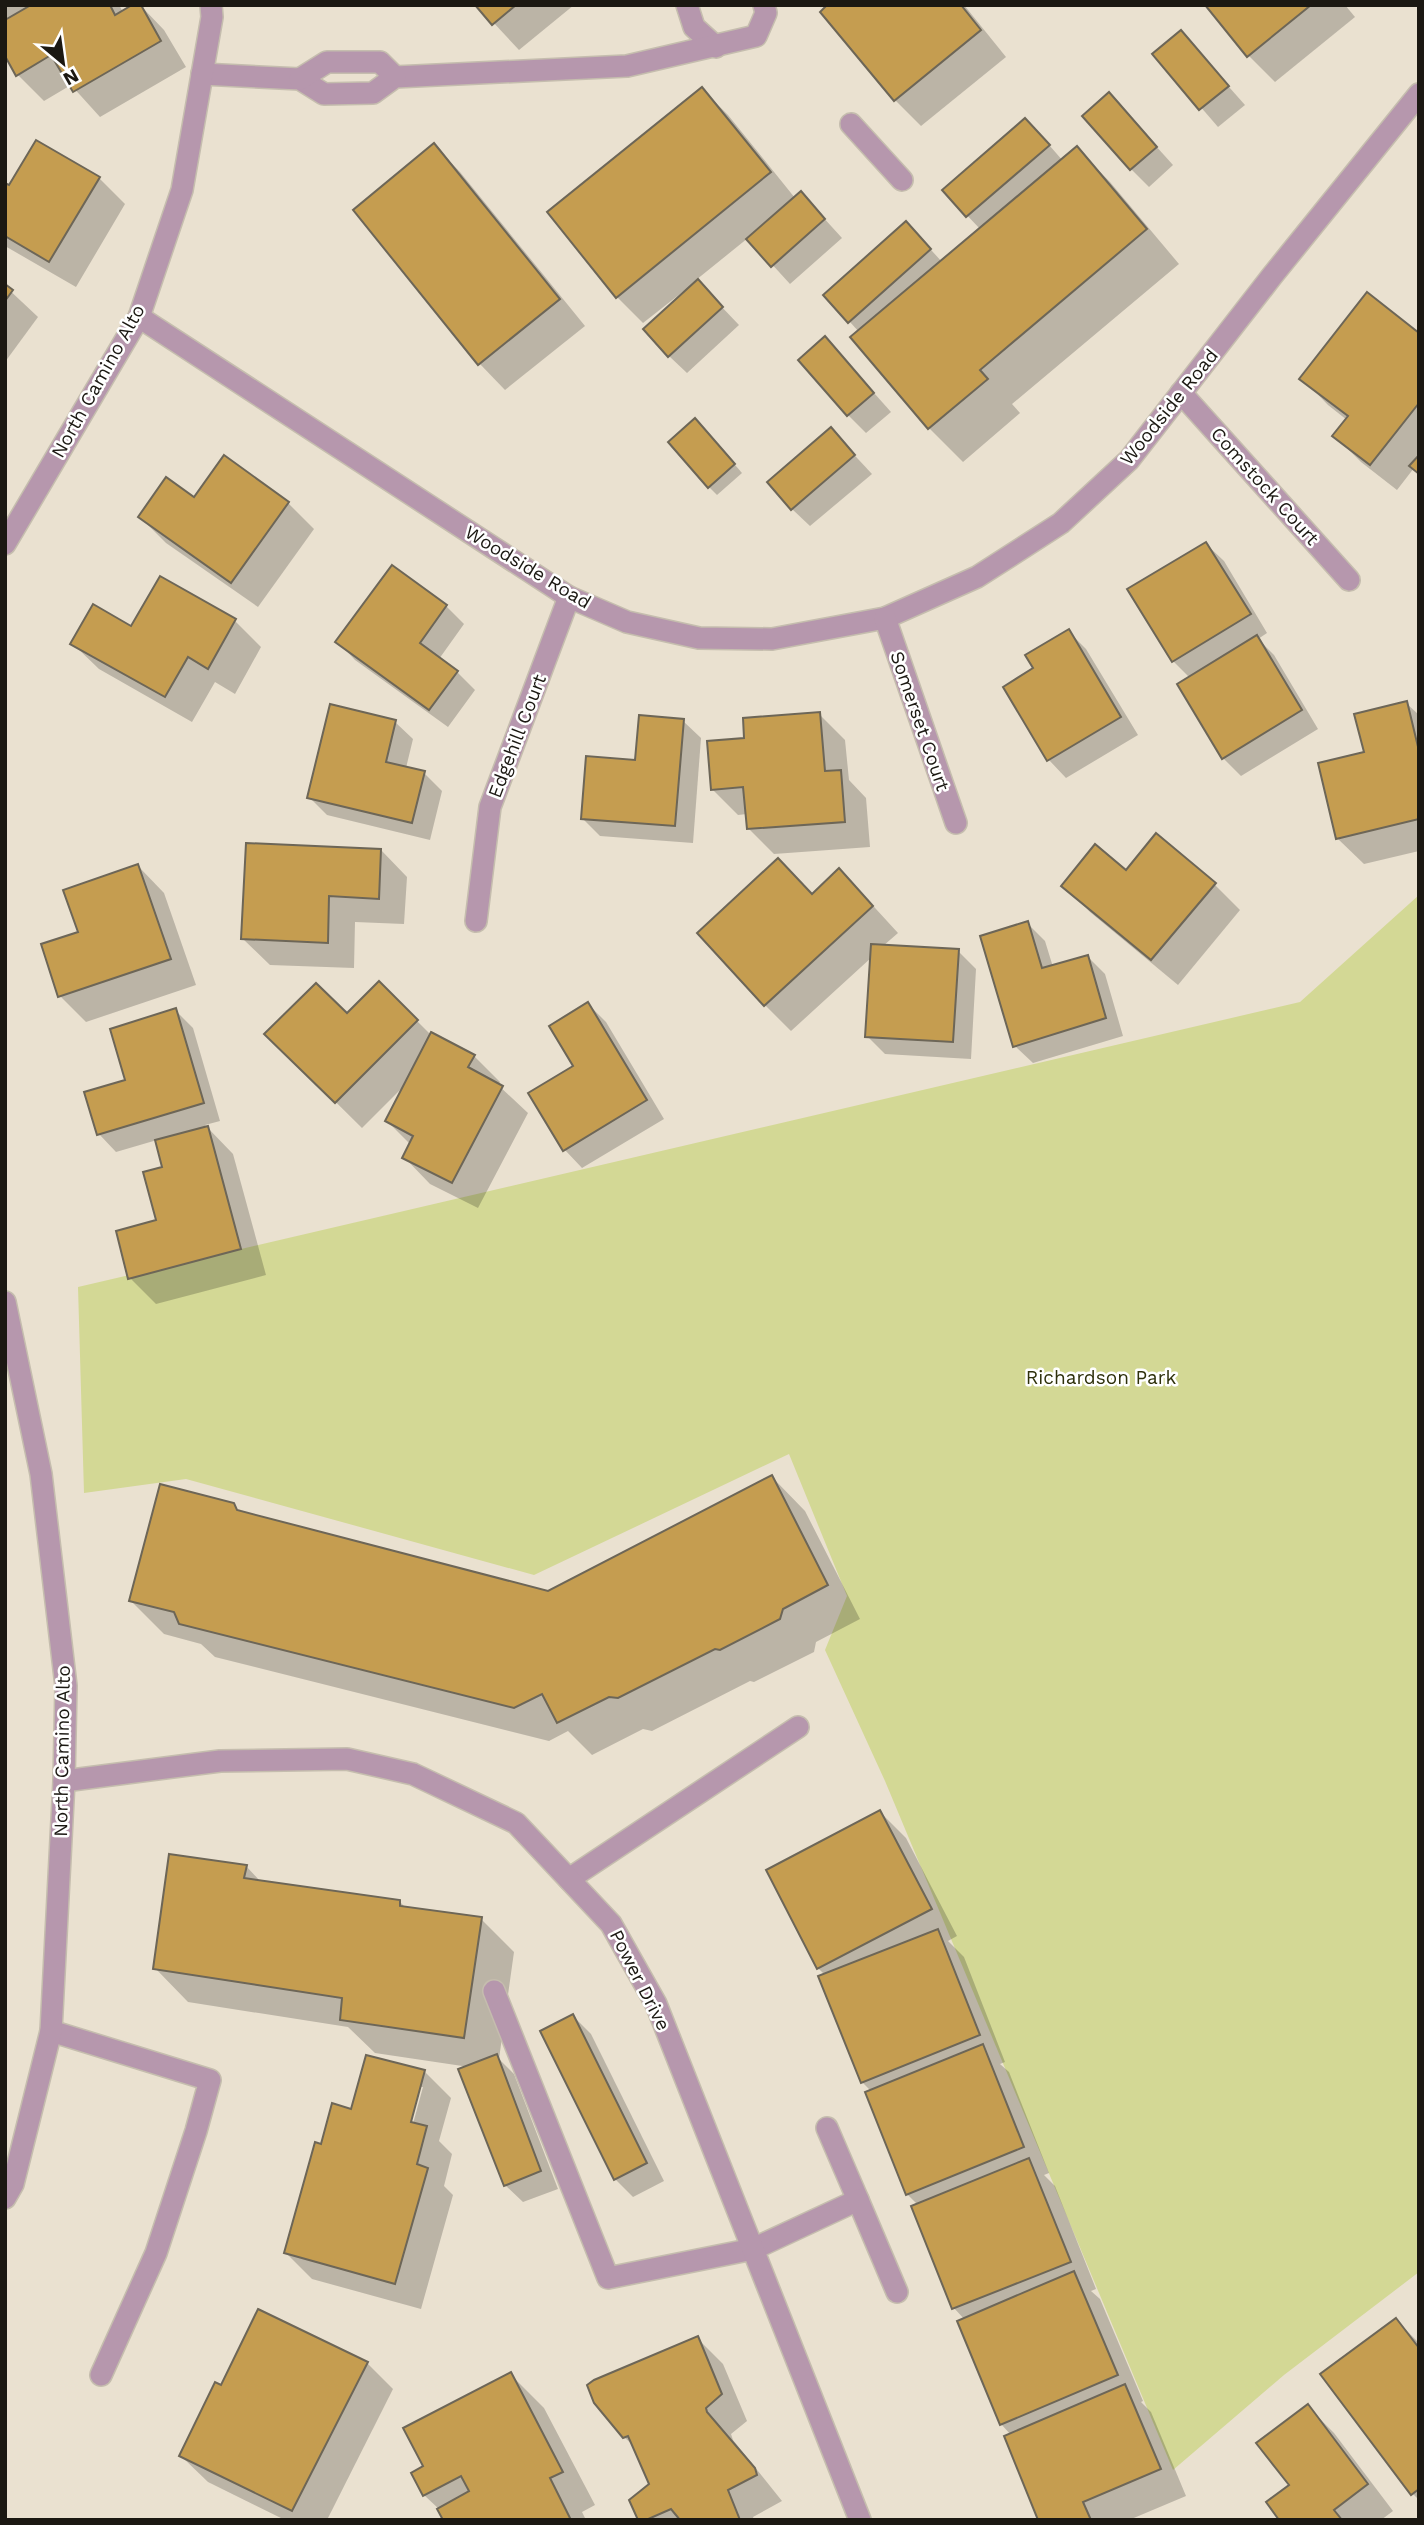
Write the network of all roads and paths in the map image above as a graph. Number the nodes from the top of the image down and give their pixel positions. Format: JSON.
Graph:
{"nodes":[{"id":1,"x":211,"y":5,"type":"edge"},
{"id":2,"x":687,"y":5,"type":"edge"},
{"id":3,"x":764,"y":5,"type":"edge"},
{"id":4,"x":716,"y":47,"type":"junction"},
{"id":5,"x":202,"y":74,"type":"junction"},
{"id":6,"x":396,"y":77,"type":"junction"},
{"id":7,"x":300,"y":79,"type":"junction"},
{"id":8,"x":1419,"y":94,"type":"edge"},
{"id":9,"x":851,"y":124,"type":"dead end"},
{"id":10,"x":902,"y":180,"type":"dead end"},
{"id":11,"x":139,"y":317,"type":"junction"},
{"id":12,"x":1181,"y":393,"type":"junction"},
{"id":13,"x":5,"y":544,"type":"edge"},
{"id":14,"x":1349,"y":580,"type":"dead end"},
{"id":15,"x":569,"y":597,"type":"junction"},
{"id":16,"x":885,"y":618,"type":"junction"},
{"id":17,"x":956,"y":823,"type":"dead end"},
{"id":18,"x":476,"y":921,"type":"dead end"},
{"id":19,"x":5,"y":1302,"type":"edge"},
{"id":20,"x":798,"y":1727,"type":"dead end"},
{"id":21,"x":64,"y":1781,"type":"junction"},
{"id":22,"x":569,"y":1880,"type":"junction"},
{"id":23,"x":494,"y":1991,"type":"dead end"},
{"id":24,"x":51,"y":2031,"type":"junction"},
{"id":25,"x":827,"y":2128,"type":"dead end"},
{"id":26,"x":5,"y":2198,"type":"edge"},
{"id":27,"x":858,"y":2200,"type":"junction"},
{"id":28,"x":753,"y":2249,"type":"junction"},
{"id":29,"x":897,"y":2292,"type":"dead end"},
{"id":30,"x":101,"y":2375,"type":"dead end"},
{"id":31,"x":860,"y":2520,"type":"edge"}],
"edges":[{"from":1,"to":5,"type":"street","name":"North Camino Alto"},
{"from":2,"to":4,"type":"street"},
{"from":3,"to":4,"type":"street"},
{"from":4,"to":6,"type":"street"},
{"from":5,"to":7,"type":"street"},
{"from":5,"to":11,"type":"street","name":"North Camino Alto"},
{"from":6,"to":7,"type":"street"},
{"from":6,"to":7,"type":"street"},
{"from":8,"to":12,"type":"street","name":"Woodside Road"},
{"from":9,"to":10,"type":"street"},
{"from":11,"to":13,"type":"street","name":"North Camino Alto"},
{"from":11,"to":15,"type":"street","name":"Woodside Road"},
{"from":12,"to":14,"type":"street","name":"Comstock Court"},
{"from":12,"to":16,"type":"street","name":"Woodside Road"},
{"from":15,"to":16,"type":"street","name":"Woodside Road"},
{"from":15,"to":18,"type":"street","name":"Edgehill Court"},
{"from":16,"to":17,"type":"street","name":"Somerset Court"},
{"from":19,"to":21,"type":"street","name":"North Camino Alto"},
{"from":20,"to":22,"type":"street"},
{"from":21,"to":22,"type":"street","name":"Power Drive"},
{"from":21,"to":24,"type":"street","name":"North Camino Alto"},
{"from":22,"to":28,"type":"street","name":"Power Drive"},
{"from":23,"to":28,"type":"street"},
{"from":24,"to":26,"type":"street","name":"North Camino Alto"},
{"from":24,"to":30,"type":"street"},
{"from":25,"to":27,"type":"street"},
{"from":27,"to":28,"type":"street"},
{"from":27,"to":29,"type":"street"},
{"from":28,"to":31,"type":"street","name":"Power Drive"}]}
